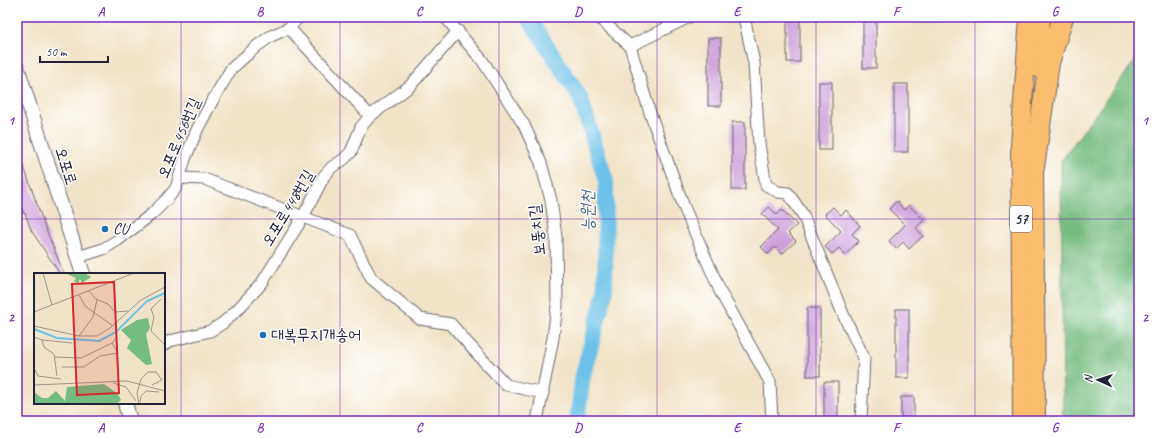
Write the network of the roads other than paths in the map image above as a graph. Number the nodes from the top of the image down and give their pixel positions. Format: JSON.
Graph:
{"nodes":[{"id":1,"x":299,"y":17,"type":"edge"},
{"id":2,"x":445,"y":17,"type":"edge"},
{"id":3,"x":598,"y":17,"type":"edge"},
{"id":4,"x":688,"y":17,"type":"edge"},
{"id":5,"x":744,"y":17,"type":"edge"},
{"id":6,"x":1028,"y":17,"type":"edge"},
{"id":7,"x":1041,"y":17,"type":"edge"},
{"id":8,"x":1064,"y":17,"type":"edge"},
{"id":9,"x":289,"y":28,"type":"junction"},
{"id":10,"x":458,"y":32,"type":"junction"},
{"id":11,"x":630,"y":46,"type":"junction"},
{"id":12,"x":17,"y":67,"type":"edge"},
{"id":13,"x":370,"y":116,"type":"junction"},
{"id":14,"x":1034,"y":167,"type":"junction"},
{"id":15,"x":180,"y":178,"type":"junction"},
{"id":16,"x":303,"y":217,"type":"junction"},
{"id":17,"x":78,"y":257,"type":"junction"},
{"id":18,"x":83,"y":273,"type":"edge"},
{"id":19,"x":165,"y":344,"type":"edge"},
{"id":20,"x":543,"y":393,"type":"junction"},
{"id":21,"x":125,"y":404,"type":"edge"},
{"id":22,"x":130,"y":421,"type":"edge"},
{"id":23,"x":537,"y":421,"type":"edge"},
{"id":24,"x":772,"y":421,"type":"edge"},
{"id":25,"x":861,"y":421,"type":"edge"},
{"id":26,"x":1022,"y":421,"type":"edge"},
{"id":27,"x":1036,"y":421,"type":"edge"}],
"edges":[{"from":1,"to":9,"type":"street","name":"오포로456번길"},
{"from":2,"to":10,"type":"street","name":"보뚱치길"},
{"from":3,"to":11,"type":"street"},
{"from":4,"to":11,"type":"street"},
{"from":5,"to":25,"type":"street"},
{"from":6,"to":26,"type":"highway","number":"57"},
{"from":7,"to":14,"type":"highway","number":"57"},
{"from":8,"to":14,"type":"highway"},
{"from":9,"to":13,"type":"street"},
{"from":9,"to":15,"type":"street","name":"오포로456번길"},
{"from":10,"to":13,"type":"street","name":"오포로448번길"},
{"from":10,"to":20,"type":"street","name":"보뚱치길"},
{"from":11,"to":24,"type":"street"},
{"from":12,"to":17,"type":"street","name":"오포로"},
{"from":13,"to":16,"type":"street","name":"오포로448번길"},
{"from":14,"to":27,"type":"highway","number":"57"},
{"from":15,"to":16,"type":"street"},
{"from":15,"to":17,"type":"street","name":"오포로456번길"},
{"from":16,"to":19,"type":"street","name":"오포로448번길"},
{"from":16,"to":20,"type":"street"},
{"from":17,"to":18,"type":"street","name":"오포로"},
{"from":20,"to":23,"type":"street","name":"보뚱치길"},
{"from":21,"to":22,"type":"street"}]}
